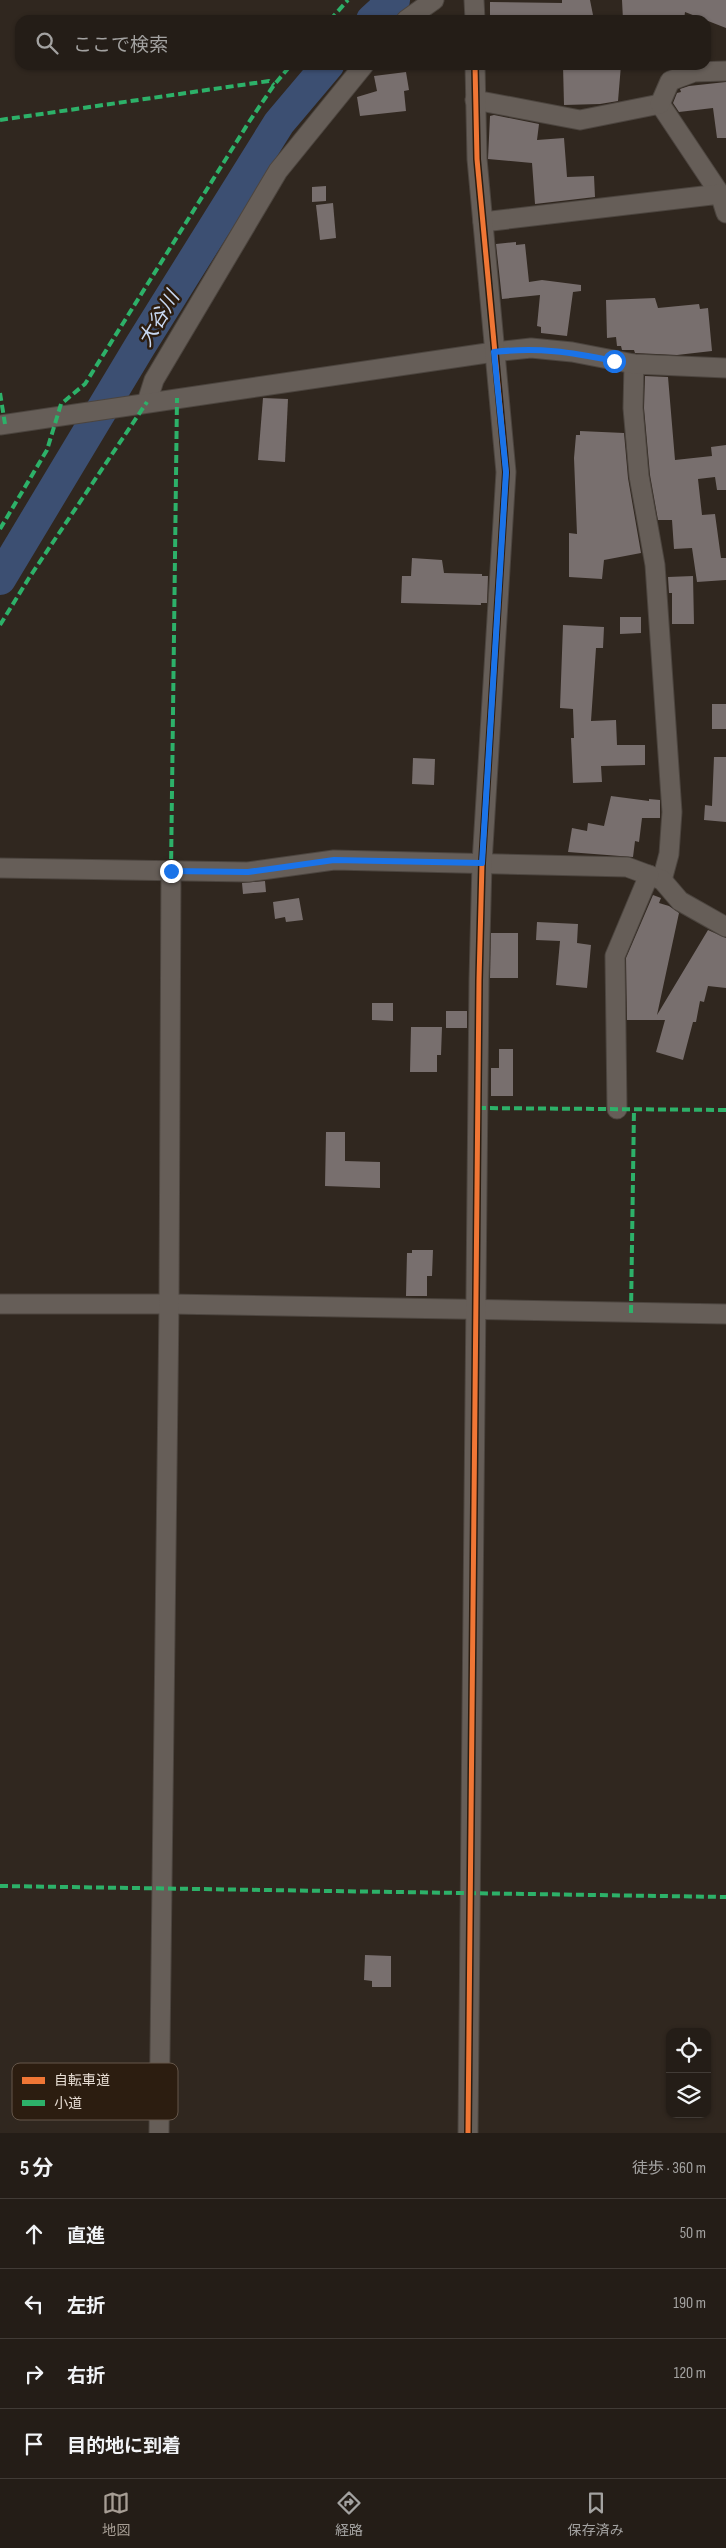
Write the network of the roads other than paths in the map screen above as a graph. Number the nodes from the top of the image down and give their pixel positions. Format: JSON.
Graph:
{"nodes":[{"id":1,"x":434,"y":0,"type":"edge"},
{"id":2,"x":474,"y":0,"type":"edge"},
{"id":3,"x":413,"y":15,"type":"edge"},
{"id":4,"x":474,"y":15,"type":"edge"},
{"id":5,"x":360,"y":70,"type":"edge"},
{"id":6,"x":475,"y":70,"type":"edge"},
{"id":7,"x":726,"y":71,"type":"edge"},
{"id":8,"x":475,"y":100,"type":"junction"},
{"id":9,"x":660,"y":104,"type":"junction"},
{"id":10,"x":720,"y":194,"type":"junction"},
{"id":11,"x":726,"y":213,"type":"edge"},
{"id":12,"x":483,"y":222,"type":"junction"},
{"id":13,"x":494,"y":352,"type":"junction"},
{"id":14,"x":634,"y":364,"type":"junction"},
{"id":15,"x":726,"y":368,"type":"edge"},
{"id":16,"x":141,"y":403,"type":"junction"},
{"id":17,"x":0,"y":425,"type":"edge"},
{"id":18,"x":482,"y":863,"type":"junction"},
{"id":19,"x":0,"y":868,"type":"edge"},
{"id":20,"x":171,"y":871,"type":"junction"},
{"id":21,"x":655,"y":878,"type":"junction"},
{"id":22,"x":726,"y":927,"type":"edge"},
{"id":23,"x":617,"y":1109,"type":"dead end"},
{"id":24,"x":0,"y":1304,"type":"edge"},
{"id":25,"x":170,"y":1304,"type":"junction"},
{"id":26,"x":477,"y":1311,"type":"junction"},
{"id":27,"x":726,"y":1314,"type":"edge"},
{"id":28,"x":160,"y":2063,"type":"edge"},
{"id":29,"x":159,"y":2120,"type":"edge"},
{"id":30,"x":159,"y":2133,"type":"edge"},
{"id":31,"x":468,"y":2133,"type":"edge"}],
"edges":[{"from":1,"to":3,"type":"street"},
{"from":2,"to":4,"type":"street"},
{"from":5,"to":16,"type":"street"},
{"from":6,"to":8,"type":"street"},
{"from":7,"to":9,"type":"street"},
{"from":8,"to":9,"type":"street"},
{"from":8,"to":12,"type":"street"},
{"from":9,"to":10,"type":"street"},
{"from":10,"to":11,"type":"street"},
{"from":10,"to":12,"type":"street"},
{"from":12,"to":13,"type":"street"},
{"from":13,"to":14,"type":"street"},
{"from":13,"to":16,"type":"street"},
{"from":13,"to":18,"type":"street"},
{"from":14,"to":15,"type":"street"},
{"from":14,"to":21,"type":"street"},
{"from":16,"to":17,"type":"street"},
{"from":18,"to":20,"type":"street"},
{"from":18,"to":21,"type":"street"},
{"from":18,"to":26,"type":"street"},
{"from":19,"to":20,"type":"street"},
{"from":20,"to":25,"type":"street"},
{"from":21,"to":22,"type":"street"},
{"from":21,"to":23,"type":"street"},
{"from":24,"to":25,"type":"street"},
{"from":25,"to":26,"type":"street"},
{"from":25,"to":28,"type":"street"},
{"from":26,"to":27,"type":"street"},
{"from":26,"to":31,"type":"street"},
{"from":29,"to":30,"type":"street"}]}
